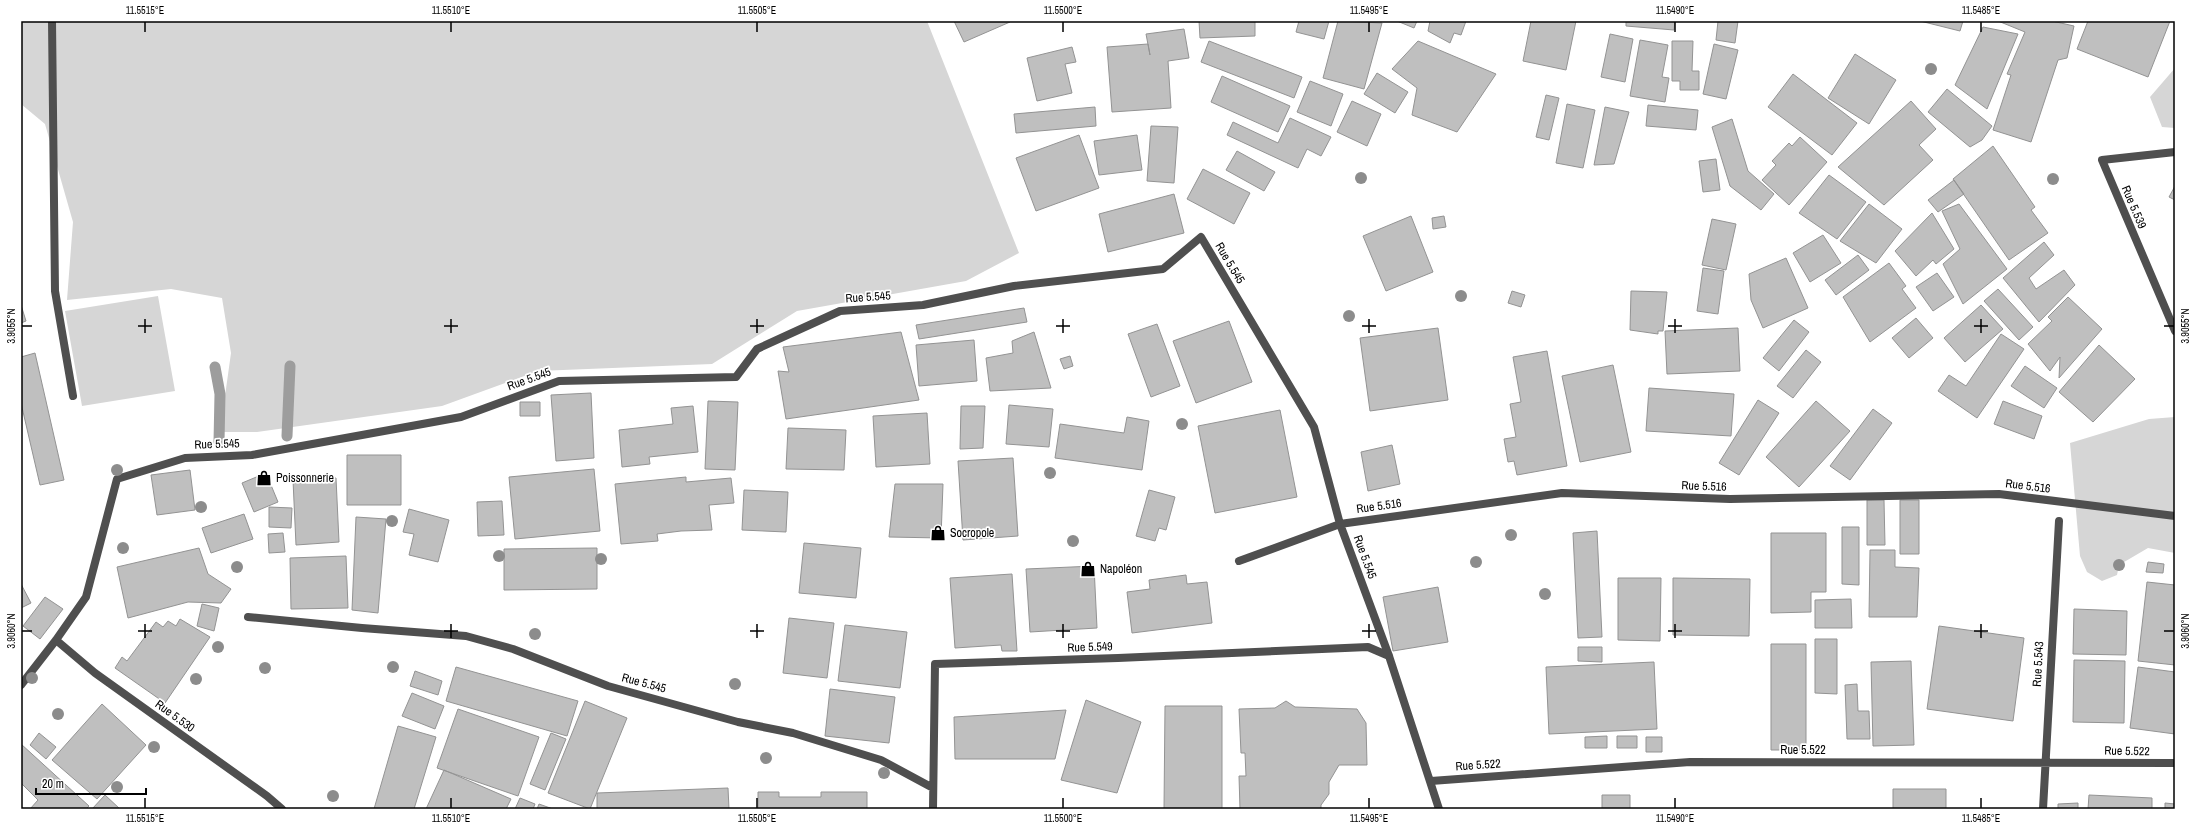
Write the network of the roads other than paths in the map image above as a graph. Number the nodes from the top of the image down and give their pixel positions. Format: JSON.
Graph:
{"nodes":[{"id":1,"x":52,"y":21,"type":"edge"},
{"id":2,"x":2175,"y":152,"type":"edge"},
{"id":3,"x":2175,"y":331,"type":"edge"},
{"id":4,"x":73,"y":396,"type":"dead end"},
{"id":5,"x":2175,"y":516,"type":"edge"},
{"id":6,"x":2059,"y":521,"type":"dead end"},
{"id":7,"x":1340,"y":524,"type":"junction"},
{"id":8,"x":1239,"y":561,"type":"dead end"},
{"id":9,"x":248,"y":617,"type":"dead end"},
{"id":10,"x":56,"y":640,"type":"junction"},
{"id":11,"x":1389,"y":656,"type":"junction"},
{"id":12,"x":21,"y":685,"type":"edge"},
{"id":13,"x":2044,"y":762,"type":"junction"},
{"id":14,"x":2175,"y":763,"type":"edge"},
{"id":15,"x":1431,"y":781,"type":"junction"},
{"id":16,"x":933,"y":788,"type":"junction"},
{"id":17,"x":282,"y":809,"type":"edge"},
{"id":18,"x":933,"y":809,"type":"edge"},
{"id":19,"x":1440,"y":809,"type":"edge"},
{"id":20,"x":2043,"y":809,"type":"edge"}],
"edges":[{"from":1,"to":4,"type":"street"},
{"from":2,"to":3,"type":"street","name":"Rue 5.539"},
{"from":5,"to":7,"type":"street","name":"Rue 5.516"},
{"from":6,"to":13,"type":"street","name":"Rue 5.543"},
{"from":7,"to":8,"type":"street","name":"Rue 5.516"},
{"from":7,"to":10,"type":"street","name":"Rue 5.545"},
{"from":7,"to":11,"type":"street","name":"Rue 5.545"},
{"from":9,"to":16,"type":"street","name":"Rue 5.545"},
{"from":10,"to":12,"type":"street","name":"Rue 5.545"},
{"from":10,"to":17,"type":"street","name":"Rue 5.530"},
{"from":11,"to":15,"type":"street","name":"Rue 5.545"},
{"from":11,"to":16,"type":"street","name":"Rue 5.549"},
{"from":13,"to":14,"type":"street","name":"Rue 5.522"},
{"from":13,"to":15,"type":"street","name":"Rue 5.522"},
{"from":13,"to":20,"type":"street","name":"Rue 5.543"},
{"from":15,"to":19,"type":"street","name":"Rue 5.545"},
{"from":16,"to":18,"type":"street","name":"Rue 5.549"}]}
